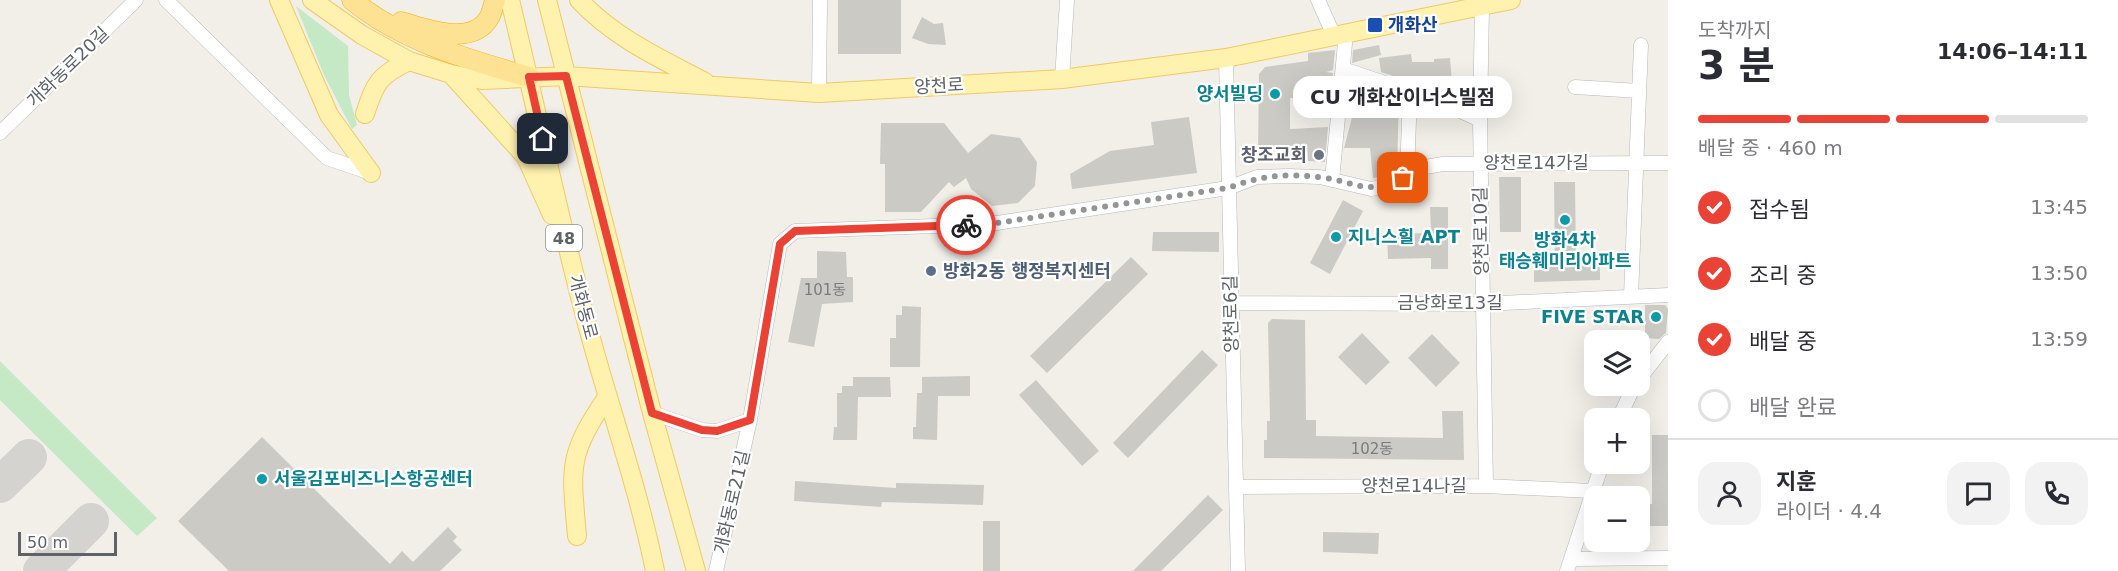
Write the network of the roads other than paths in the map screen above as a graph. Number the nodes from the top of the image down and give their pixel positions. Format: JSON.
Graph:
{"nodes":[{"id":1,"x":136,"y":0,"type":"edge"},
{"id":2,"x":166,"y":0,"type":"edge"},
{"id":3,"x":279,"y":0,"type":"edge"},
{"id":4,"x":312,"y":0,"type":"edge"},
{"id":5,"x":352,"y":0,"type":"edge"},
{"id":6,"x":495,"y":0,"type":"edge"},
{"id":7,"x":510,"y":0,"type":"edge"},
{"id":8,"x":547,"y":0,"type":"edge"},
{"id":9,"x":579,"y":0,"type":"edge"},
{"id":10,"x":820,"y":0,"type":"edge"},
{"id":11,"x":1067,"y":0,"type":"edge"},
{"id":12,"x":1318,"y":0,"type":"edge"},
{"id":13,"x":1511,"y":0,"type":"edge"},
{"id":14,"x":1482,"y":6,"type":"junction"},
{"id":15,"x":368,"y":13,"type":"junction"},
{"id":16,"x":1340,"y":35,"type":"junction"},
{"id":17,"x":1641,"y":45,"type":"dead end"},
{"id":18,"x":1226,"y":57,"type":"junction"},
{"id":19,"x":409,"y":61,"type":"junction"},
{"id":20,"x":1343,"y":69,"type":"junction"},
{"id":21,"x":451,"y":74,"type":"junction"},
{"id":22,"x":566,"y":76,"type":"junction"},
{"id":23,"x":529,"y":77,"type":"junction"},
{"id":24,"x":1062,"y":79,"type":"junction"},
{"id":25,"x":712,"y":86,"type":"junction"},
{"id":26,"x":1575,"y":87,"type":"dead end"},
{"id":27,"x":1639,"y":91,"type":"junction"},
{"id":28,"x":1410,"y":92,"type":"junction"},
{"id":29,"x":819,"y":93,"type":"junction"},
{"id":30,"x":365,"y":114,"type":"dead end"},
{"id":31,"x":1480,"y":120,"type":"junction"},
{"id":32,"x":0,"y":133,"type":"edge"},
{"id":33,"x":1636,"y":163,"type":"junction"},
{"id":34,"x":1668,"y":163,"type":"edge"},
{"id":35,"x":1481,"y":164,"type":"junction"},
{"id":36,"x":371,"y":173,"type":"joint"},
{"id":37,"x":1407,"y":176,"type":"junction"},
{"id":38,"x":1332,"y":180,"type":"junction"},
{"id":39,"x":1228,"y":188,"type":"junction"},
{"id":40,"x":566,"y":242,"type":"junction"},
{"id":41,"x":1668,"y":295,"type":"edge"},
{"id":42,"x":1631,"y":296,"type":"junction"},
{"id":43,"x":1231,"y":303,"type":"junction"},
{"id":44,"x":1482,"y":303,"type":"junction"},
{"id":45,"x":1668,"y":342,"type":"edge"},
{"id":46,"x":1650,"y":365,"type":"edge"},
{"id":47,"x":607,"y":397,"type":"junction"},
{"id":48,"x":652,"y":413,"type":"junction"},
{"id":49,"x":750,"y":420,"type":"junction"},
{"id":50,"x":1486,"y":486,"type":"junction"},
{"id":51,"x":1236,"y":487,"type":"junction"},
{"id":52,"x":1584,"y":491,"type":"edge"},
{"id":53,"x":1584,"y":518,"type":"edge"},
{"id":54,"x":577,"y":536,"type":"dead end"},
{"id":55,"x":649,"y":541,"type":"junction"},
{"id":56,"x":1668,"y":558,"type":"edge"},
{"id":57,"x":1570,"y":565,"type":"edge"},
{"id":58,"x":656,"y":571,"type":"edge"},
{"id":59,"x":660,"y":571,"type":"edge"},
{"id":60,"x":696,"y":571,"type":"edge"},
{"id":61,"x":716,"y":571,"type":"edge"},
{"id":62,"x":1238,"y":571,"type":"edge"}],
"edges":[{"from":1,"to":32,"type":"street","name":"개화동로20길"},
{"from":2,"to":36,"type":"street"},
{"from":3,"to":36,"type":"main road"},
{"from":4,"to":19,"type":"main road","name":"양천로"},
{"from":5,"to":15,"type":"highway"},
{"from":6,"to":15,"type":"highway"},
{"from":7,"to":23,"type":"main road","name":"개화동로","number":"48"},
{"from":8,"to":22,"type":"main road"},
{"from":9,"to":25,"type":"main road"},
{"from":10,"to":29,"type":"street"},
{"from":11,"to":24,"type":"street"},
{"from":12,"to":16,"type":"street"},
{"from":13,"to":14,"type":"main road","name":"양천로"},
{"from":14,"to":16,"type":"main road","name":"양천로"},
{"from":14,"to":31,"type":"street","name":"양천로10길"},
{"from":15,"to":23,"type":"highway"},
{"from":16,"to":18,"type":"main road","name":"양천로"},
{"from":16,"to":20,"type":"street"},
{"from":17,"to":27,"type":"street"},
{"from":18,"to":24,"type":"main road","name":"양천로"},
{"from":18,"to":39,"type":"street","name":"양천로6길"},
{"from":19,"to":21,"type":"main road","name":"양천로"},
{"from":19,"to":30,"type":"main road"},
{"from":20,"to":28,"type":"street"},
{"from":20,"to":38,"type":"street"},
{"from":21,"to":23,"type":"main road","name":"양천로"},
{"from":21,"to":40,"type":"main road"},
{"from":22,"to":23,"type":"main road","name":"양천로"},
{"from":22,"to":25,"type":"main road","name":"양천로"},
{"from":22,"to":48,"type":"main road"},
{"from":23,"to":40,"type":"main road","name":"개화동로","number":"48"},
{"from":24,"to":29,"type":"main road","name":"양천로"},
{"from":25,"to":29,"type":"main road","name":"양천로"},
{"from":26,"to":27,"type":"street"},
{"from":27,"to":33,"type":"street"},
{"from":28,"to":31,"type":"street"},
{"from":28,"to":37,"type":"street"},
{"from":31,"to":35,"type":"street","name":"양천로10길"},
{"from":33,"to":34,"type":"street","name":"양천로14가길"},
{"from":33,"to":35,"type":"street","name":"양천로14가길"},
{"from":33,"to":42,"type":"street"},
{"from":35,"to":37,"type":"street","name":"양천로14가길"},
{"from":35,"to":44,"type":"street","name":"양천로10길"},
{"from":37,"to":38,"type":"street","name":"양천로14가길"},
{"from":38,"to":39,"type":"street","name":"양천로14가길"},
{"from":39,"to":43,"type":"street","name":"양천로6길"},
{"from":39,"to":49,"type":"street","name":"개화동로21길"},
{"from":40,"to":47,"type":"main road","name":"개화동로","number":"48"},
{"from":41,"to":42,"type":"street","name":"금낭화로13길"},
{"from":42,"to":44,"type":"street","name":"금낭화로13길"},
{"from":43,"to":44,"type":"street","name":"금낭화로13길"},
{"from":43,"to":51,"type":"street","name":"양천로6길"},
{"from":44,"to":50,"type":"street","name":"양천로10길"},
{"from":45,"to":46,"type":"street"},
{"from":47,"to":54,"type":"main road"},
{"from":47,"to":55,"type":"main road","name":"개화동로","number":"48"},
{"from":48,"to":49,"type":"street"},
{"from":48,"to":60,"type":"main road"},
{"from":49,"to":61,"type":"street","name":"개화동로21길"},
{"from":50,"to":51,"type":"street","name":"양천로14나길"},
{"from":50,"to":52,"type":"street","name":"양천로14나길"},
{"from":51,"to":62,"type":"street","name":"양천로6길"},
{"from":53,"to":57,"type":"street"},
{"from":55,"to":58,"type":"main road","name":"개화동로","number":"48"},
{"from":55,"to":59,"type":"main road","name":"개화동로"},
{"from":56,"to":57,"type":"street"}]}
